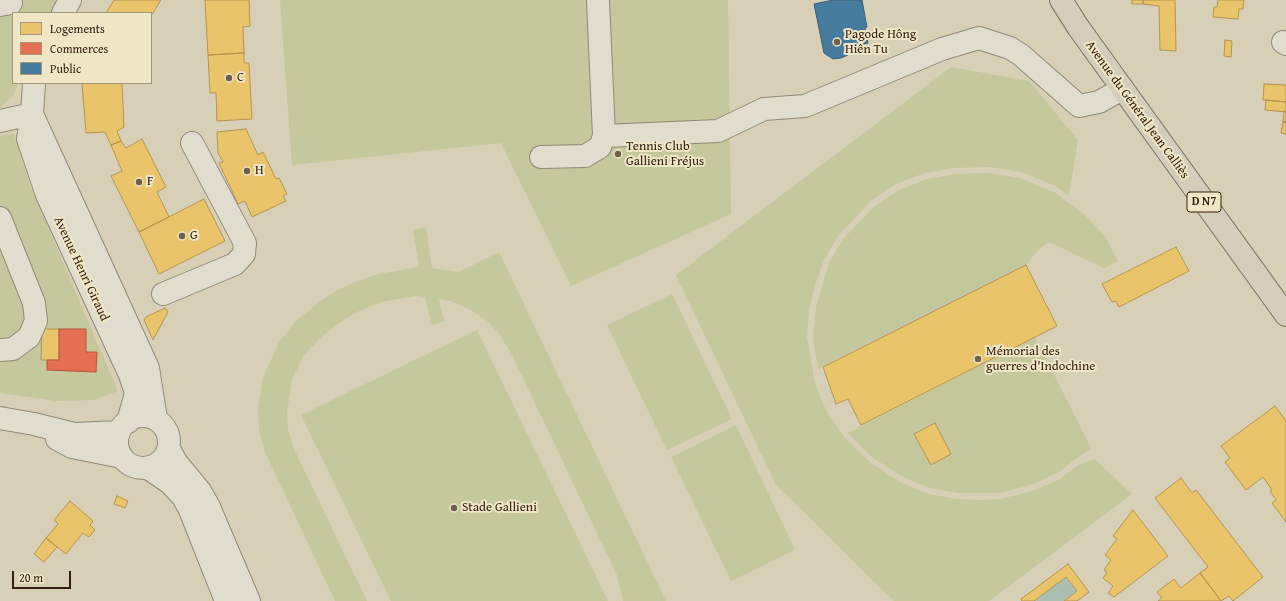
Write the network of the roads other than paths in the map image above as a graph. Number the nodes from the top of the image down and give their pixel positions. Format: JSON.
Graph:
{"nodes":[{"id":1,"x":70,"y":0,"type":"edge"},
{"id":2,"x":598,"y":0,"type":"edge"},
{"id":3,"x":1061,"y":0,"type":"edge"},
{"id":4,"x":64,"y":12,"type":"edge"},
{"id":5,"x":34,"y":84,"type":"edge"},
{"id":6,"x":1122,"y":89,"type":"junction"},
{"id":7,"x":32,"y":114,"type":"junction"},
{"id":8,"x":0,"y":121,"type":"edge"},
{"id":9,"x":604,"y":136,"type":"junction"},
{"id":10,"x":192,"y":143,"type":"dead end"},
{"id":11,"x":541,"y":157,"type":"dead end"},
{"id":12,"x":0,"y":218,"type":"edge"},
{"id":13,"x":163,"y":294,"type":"dead end"},
{"id":14,"x":1286,"y":315,"type":"edge"},
{"id":15,"x":126,"y":321,"type":"junction"},
{"id":16,"x":0,"y":350,"type":"edge"},
{"id":17,"x":119,"y":351,"type":"junction"},
{"id":18,"x":0,"y":418,"type":"edge"},
{"id":19,"x":156,"y":419,"type":"junction"},
{"id":20,"x":34,"y":424,"type":"junction"},
{"id":21,"x":124,"y":427,"type":"junction"},
{"id":22,"x":169,"y":449,"type":"junction"},
{"id":23,"x":122,"y":457,"type":"junction"},
{"id":24,"x":148,"y":468,"type":"junction"},
{"id":25,"x":226,"y":601,"type":"edge"},
{"id":26,"x":248,"y":601,"type":"edge"}],
"edges":[{"from":1,"to":4,"type":"street"},
{"from":2,"to":9,"type":"street"},
{"from":3,"to":6,"type":"main road","name":"Avenue du Général Jean Calliès","number":"D N7"},
{"from":5,"to":7,"type":"street","name":"Avenue Henri Giraud"},
{"from":6,"to":9,"type":"street"},
{"from":6,"to":14,"type":"main road","name":"Avenue du Général Jean Calliès","number":"D N7"},
{"from":7,"to":8,"type":"street"},
{"from":7,"to":15,"type":"street","name":"Avenue Henri Giraud"},
{"from":7,"to":17,"type":"street","name":"Avenue Henri Giraud"},
{"from":9,"to":11,"type":"street"},
{"from":10,"to":13,"type":"street"},
{"from":12,"to":16,"type":"street"},
{"from":15,"to":17,"type":"street"},
{"from":15,"to":19,"type":"street","name":"Avenue Henri Giraud"},
{"from":17,"to":21,"type":"street","name":"Avenue Henri Giraud"},
{"from":18,"to":20,"type":"street"},
{"from":19,"to":21,"type":"street"},
{"from":19,"to":22,"type":"street"},
{"from":20,"to":21,"type":"street"},
{"from":20,"to":23,"type":"street"},
{"from":21,"to":23,"type":"street"},
{"from":22,"to":24,"type":"street"},
{"from":22,"to":26,"type":"street"},
{"from":23,"to":24,"type":"street"},
{"from":24,"to":25,"type":"street"}]}
